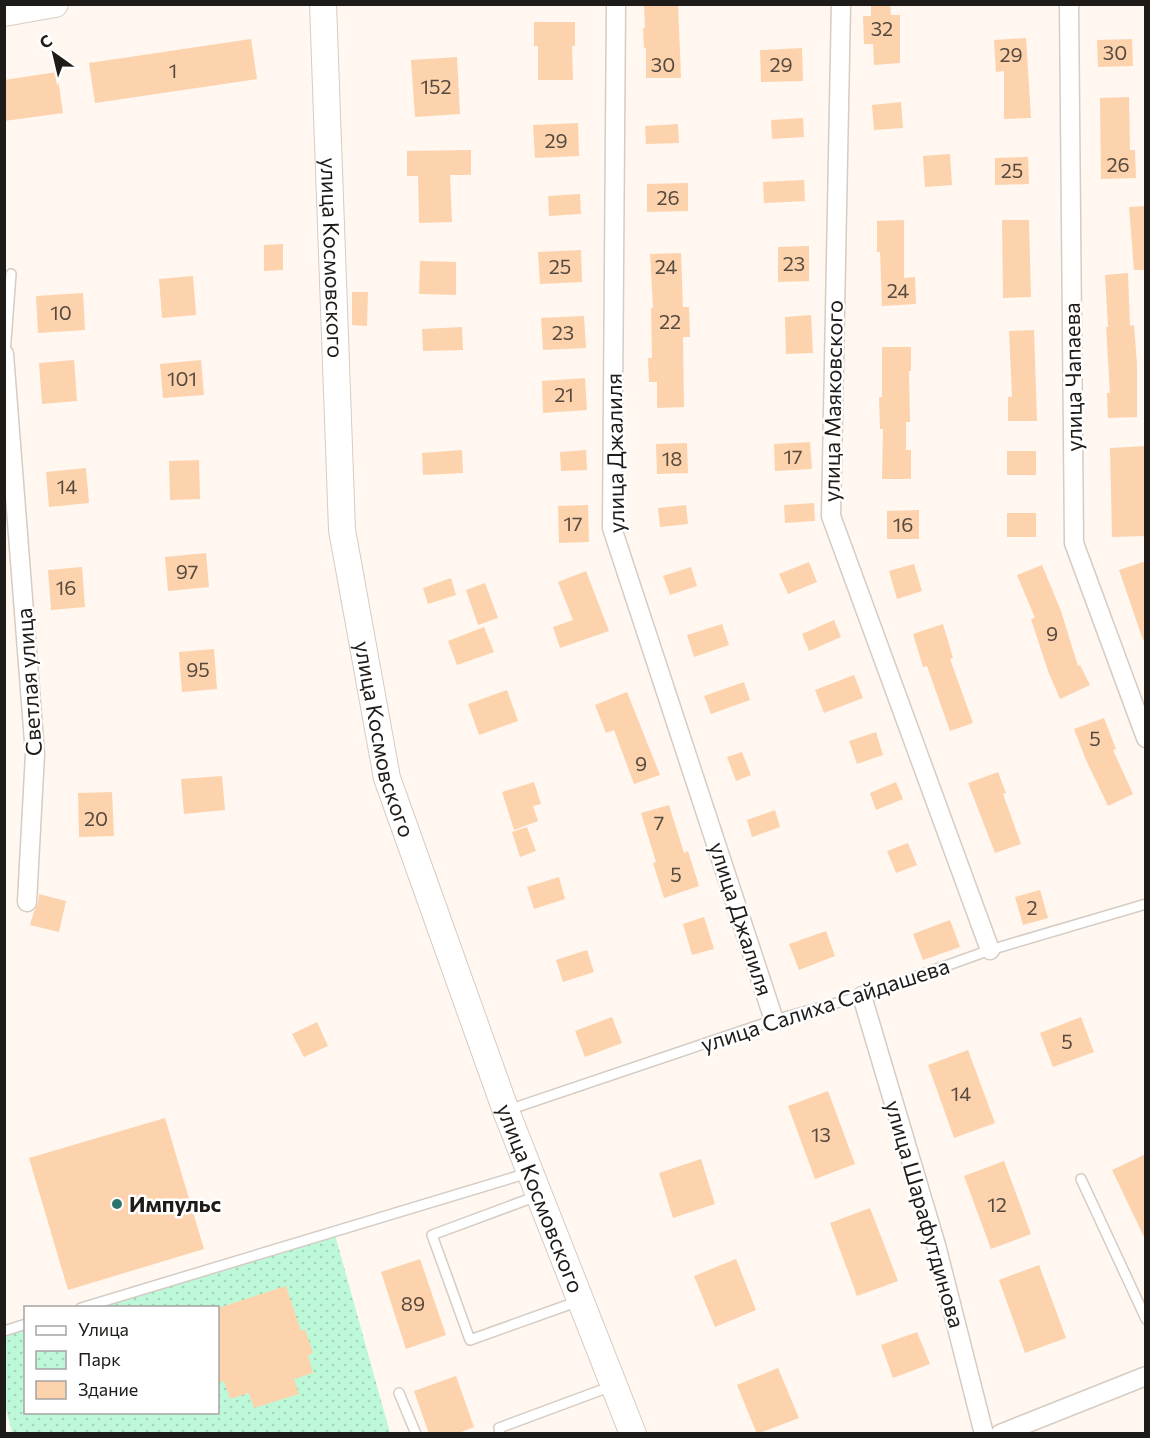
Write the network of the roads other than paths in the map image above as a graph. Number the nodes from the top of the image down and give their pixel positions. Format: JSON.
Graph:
{"nodes":[{"id":1,"x":55,"y":4,"type":"edge"},
{"id":2,"x":323,"y":4,"type":"edge"},
{"id":3,"x":616,"y":4,"type":"edge"},
{"id":4,"x":841,"y":4,"type":"edge"},
{"id":5,"x":1069,"y":4,"type":"edge"},
{"id":6,"x":4,"y":13,"type":"edge"},
{"id":7,"x":11,"y":274,"type":"dead end"},
{"id":8,"x":5,"y":354,"type":"edge"},
{"id":9,"x":1146,"y":738,"type":"edge"},
{"id":10,"x":27,"y":902,"type":"dead end"},
{"id":11,"x":1146,"y":904,"type":"edge"},
{"id":12,"x":990,"y":950,"type":"junction"},
{"id":13,"x":862,"y":996,"type":"junction"},
{"id":14,"x":774,"y":1020,"type":"junction"},
{"id":15,"x":506,"y":1111,"type":"junction"},
{"id":16,"x":1081,"y":1179,"type":"dead end"},
{"id":17,"x":535,"y":1184,"type":"junction"},
{"id":18,"x":581,"y":1300,"type":"junction"},
{"id":19,"x":88,"y":1306,"type":"edge"},
{"id":20,"x":1146,"y":1319,"type":"edge"},
{"id":21,"x":24,"y":1325,"type":"edge"},
{"id":22,"x":4,"y":1330,"type":"edge"},
{"id":23,"x":1146,"y":1376,"type":"edge"},
{"id":24,"x":614,"y":1385,"type":"junction"},
{"id":25,"x":399,"y":1393,"type":"dead end"},
{"id":26,"x":416,"y":1434,"type":"edge"},
{"id":27,"x":500,"y":1434,"type":"edge"},
{"id":28,"x":633,"y":1434,"type":"edge"},
{"id":29,"x":984,"y":1434,"type":"edge"},
{"id":30,"x":1000,"y":1434,"type":"edge"}],
"edges":[{"from":1,"to":6,"type":"main road"},
{"from":2,"to":15,"type":"main road","name":"улица Космовского"},
{"from":3,"to":14,"type":"street","name":"улица Джалиля"},
{"from":4,"to":12,"type":"street","name":"улица Маяковского"},
{"from":5,"to":9,"type":"street","name":"улица Чапаева"},
{"from":7,"to":8,"type":"lane"},
{"from":8,"to":10,"type":"street","name":"Светлая улица"},
{"from":11,"to":12,"type":"lane","name":"улица Салиха Сайдашева"},
{"from":12,"to":13,"type":"lane","name":"улица Салиха Сайдашева"},
{"from":13,"to":14,"type":"lane","name":"улица Салиха Сайдашева"},
{"from":13,"to":29,"type":"street","name":"улица Шарафутдинова"},
{"from":14,"to":15,"type":"lane","name":"улица Салиха Сайдашева"},
{"from":15,"to":17,"type":"main road","name":"улица Космовского"},
{"from":16,"to":20,"type":"lane"},
{"from":17,"to":18,"type":"main road","name":"улица Космовского"},
{"from":17,"to":18,"type":"lane"},
{"from":17,"to":19,"type":"lane"},
{"from":18,"to":24,"type":"main road","name":"улица Космовского"},
{"from":21,"to":22,"type":"lane"},
{"from":23,"to":30,"type":"street"},
{"from":24,"to":27,"type":"lane"},
{"from":24,"to":28,"type":"main road","name":"улица Космовского"},
{"from":25,"to":26,"type":"lane"}]}
